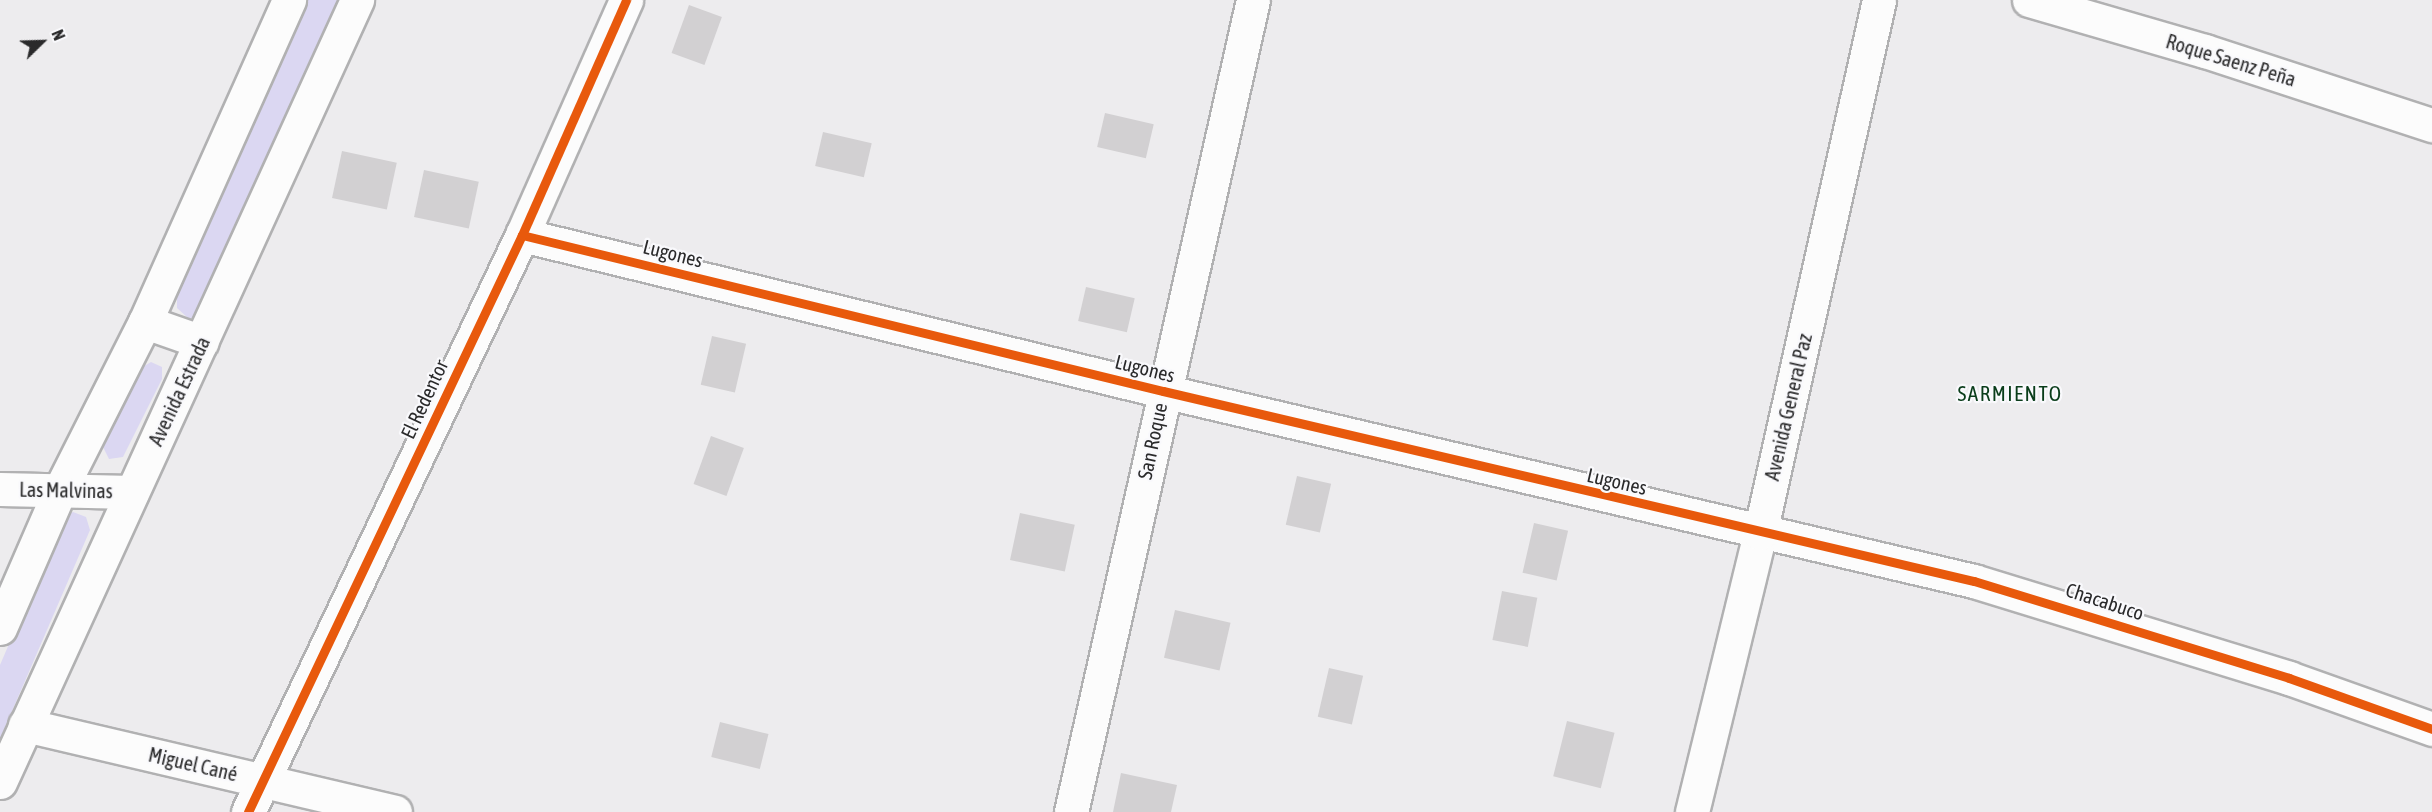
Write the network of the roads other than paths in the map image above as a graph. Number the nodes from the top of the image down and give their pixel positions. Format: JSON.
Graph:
{"nodes":[{"id":1,"x":289,"y":0,"type":"edge"},
{"id":2,"x":357,"y":0,"type":"edge"},
{"id":3,"x":626,"y":0,"type":"edge"},
{"id":4,"x":1253,"y":0,"type":"edge"},
{"id":5,"x":1879,"y":0,"type":"edge"},
{"id":6,"x":2030,"y":0,"type":"edge"},
{"id":7,"x":2432,"y":125,"type":"edge"},
{"id":8,"x":522,"y":235,"type":"junction"},
{"id":9,"x":145,"y":322,"type":"junction"},
{"id":10,"x":202,"y":342,"type":"junction"},
{"id":11,"x":1163,"y":391,"type":"junction"},
{"id":12,"x":0,"y":489,"type":"edge"},
{"id":13,"x":60,"y":490,"type":"junction"},
{"id":14,"x":132,"y":492,"type":"junction"},
{"id":15,"x":1760,"y":533,"type":"junction"},
{"id":16,"x":0,"y":628,"type":"edge"},
{"id":17,"x":25,"y":725,"type":"junction"},
{"id":18,"x":2432,"y":729,"type":"edge"},
{"id":19,"x":263,"y":780,"type":"junction"},
{"id":20,"x":0,"y":783,"type":"edge"},
{"id":21,"x":248,"y":812,"type":"edge"},
{"id":22,"x":395,"y":812,"type":"edge"},
{"id":23,"x":1071,"y":812,"type":"edge"},
{"id":24,"x":1692,"y":812,"type":"edge"}],
"edges":[{"from":1,"to":9,"type":"street"},
{"from":2,"to":10,"type":"street","name":"Avenida Estrada"},
{"from":3,"to":8,"type":"street","name":"El Redentor"},
{"from":4,"to":11,"type":"street","name":"San Roque"},
{"from":5,"to":15,"type":"street","name":"Avenida General Paz"},
{"from":6,"to":7,"type":"street","name":"Roque Saenz Peña"},
{"from":8,"to":11,"type":"street","name":"Lugones"},
{"from":8,"to":19,"type":"street","name":"El Redentor"},
{"from":9,"to":10,"type":"street"},
{"from":9,"to":13,"type":"street"},
{"from":10,"to":14,"type":"street","name":"Avenida Estrada"},
{"from":11,"to":15,"type":"street","name":"Lugones"},
{"from":11,"to":23,"type":"street","name":"San Roque"},
{"from":12,"to":13,"type":"street","name":"Las Malvinas"},
{"from":13,"to":14,"type":"street","name":"Las Malvinas"},
{"from":13,"to":16,"type":"street"},
{"from":14,"to":17,"type":"street","name":"Avenida Estrada"},
{"from":15,"to":18,"type":"street","name":"Chacabuco"},
{"from":15,"to":24,"type":"street","name":"Avenida General Paz"},
{"from":17,"to":19,"type":"street","name":"Miguel Cané"},
{"from":17,"to":20,"type":"street","name":"Avenida Estrada"},
{"from":19,"to":21,"type":"street","name":"El Redentor"},
{"from":19,"to":22,"type":"street","name":"Miguel Cané"}]}
